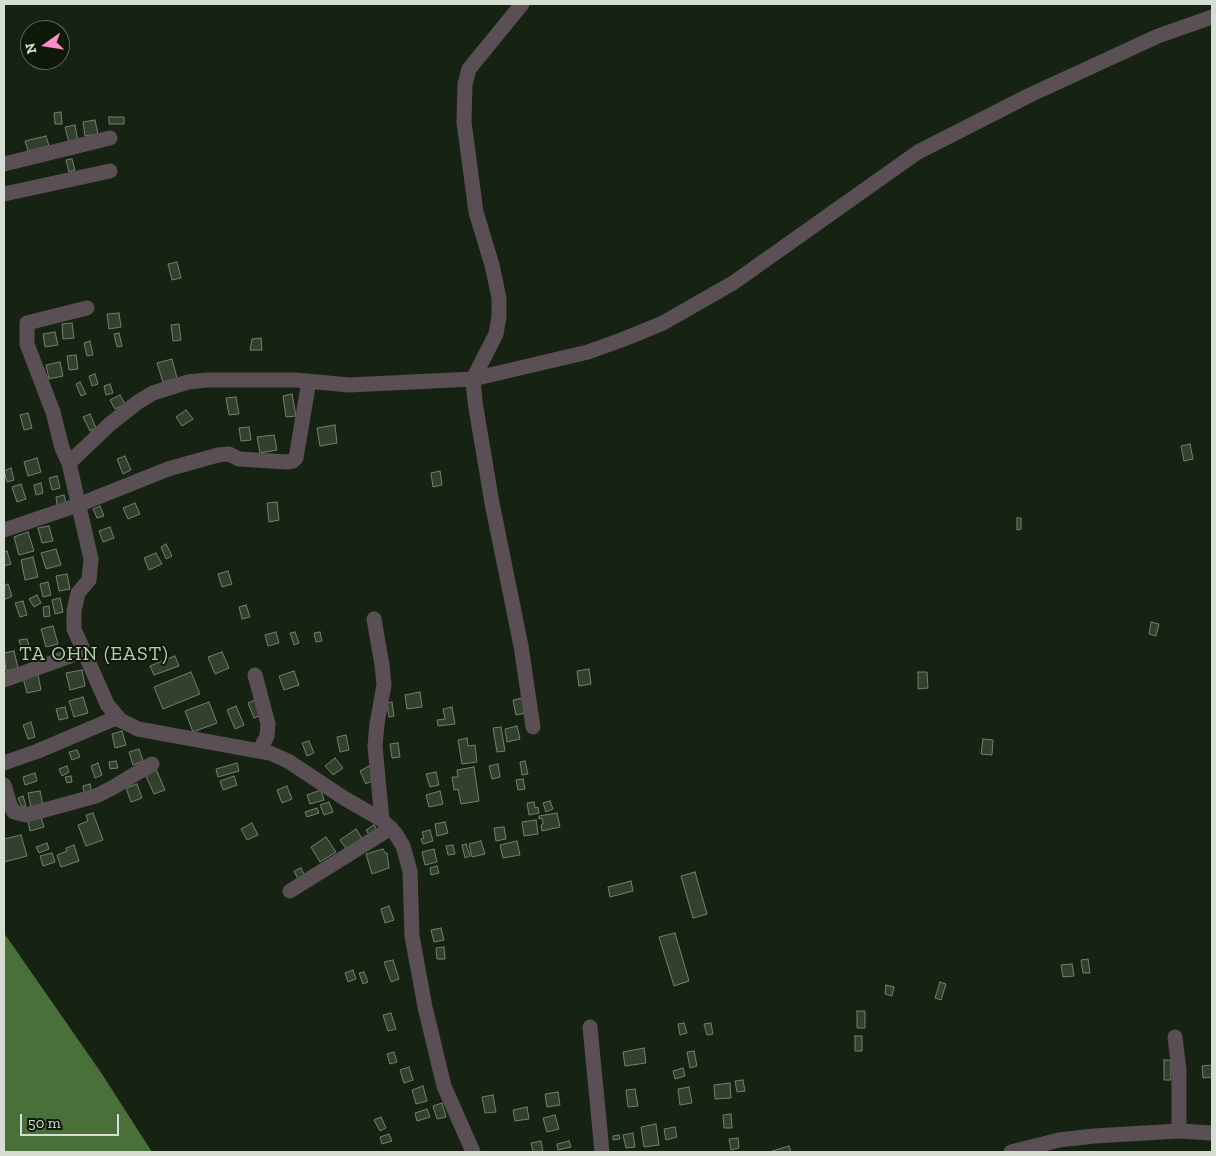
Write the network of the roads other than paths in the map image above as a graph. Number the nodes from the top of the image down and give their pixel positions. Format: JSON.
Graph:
{"nodes":[{"id":1,"x":522,"y":4,"type":"edge"},
{"id":2,"x":1212,"y":17,"type":"edge"},
{"id":3,"x":110,"y":138,"type":"dead end"},
{"id":4,"x":4,"y":164,"type":"edge"},
{"id":5,"x":110,"y":171,"type":"dead end"},
{"id":6,"x":4,"y":194,"type":"edge"},
{"id":7,"x":88,"y":308,"type":"dead end"},
{"id":8,"x":474,"y":378,"type":"junction"},
{"id":9,"x":310,"y":381,"type":"junction"},
{"id":10,"x":69,"y":463,"type":"junction"},
{"id":11,"x":78,"y":505,"type":"junction"},
{"id":12,"x":4,"y":530,"type":"edge"},
{"id":13,"x":374,"y":620,"type":"dead end"},
{"id":14,"x":84,"y":651,"type":"junction"},
{"id":15,"x":255,"y":675,"type":"dead end"},
{"id":16,"x":4,"y":680,"type":"edge"},
{"id":17,"x":118,"y":717,"type":"junction"},
{"id":18,"x":533,"y":727,"type":"dead end"},
{"id":19,"x":260,"y":751,"type":"junction"},
{"id":20,"x":4,"y":763,"type":"edge"},
{"id":21,"x":152,"y":764,"type":"dead end"},
{"id":22,"x":4,"y":785,"type":"edge"},
{"id":23,"x":386,"y":824,"type":"junction"},
{"id":24,"x":290,"y":891,"type":"dead end"},
{"id":25,"x":590,"y":1027,"type":"dead end"},
{"id":26,"x":1175,"y":1037,"type":"dead end"},
{"id":27,"x":1180,"y":1131,"type":"junction"},
{"id":28,"x":1212,"y":1134,"type":"edge"},
{"id":29,"x":473,"y":1152,"type":"edge"},
{"id":30,"x":602,"y":1152,"type":"edge"},
{"id":31,"x":1011,"y":1152,"type":"edge"}],
"edges":[{"from":1,"to":8,"type":"street"},
{"from":2,"to":8,"type":"street"},
{"from":3,"to":4,"type":"street"},
{"from":5,"to":6,"type":"street"},
{"from":7,"to":10,"type":"street"},
{"from":8,"to":9,"type":"street"},
{"from":8,"to":18,"type":"street"},
{"from":9,"to":10,"type":"street"},
{"from":9,"to":11,"type":"street"},
{"from":10,"to":11,"type":"street"},
{"from":11,"to":12,"type":"street"},
{"from":11,"to":14,"type":"street"},
{"from":13,"to":23,"type":"street"},
{"from":14,"to":16,"type":"street"},
{"from":14,"to":17,"type":"street"},
{"from":15,"to":19,"type":"street"},
{"from":17,"to":19,"type":"street"},
{"from":17,"to":20,"type":"street"},
{"from":19,"to":23,"type":"street"},
{"from":21,"to":22,"type":"street"},
{"from":23,"to":24,"type":"street"},
{"from":23,"to":29,"type":"street"},
{"from":25,"to":30,"type":"street"},
{"from":26,"to":27,"type":"street"},
{"from":27,"to":28,"type":"street"},
{"from":27,"to":31,"type":"street"}]}
